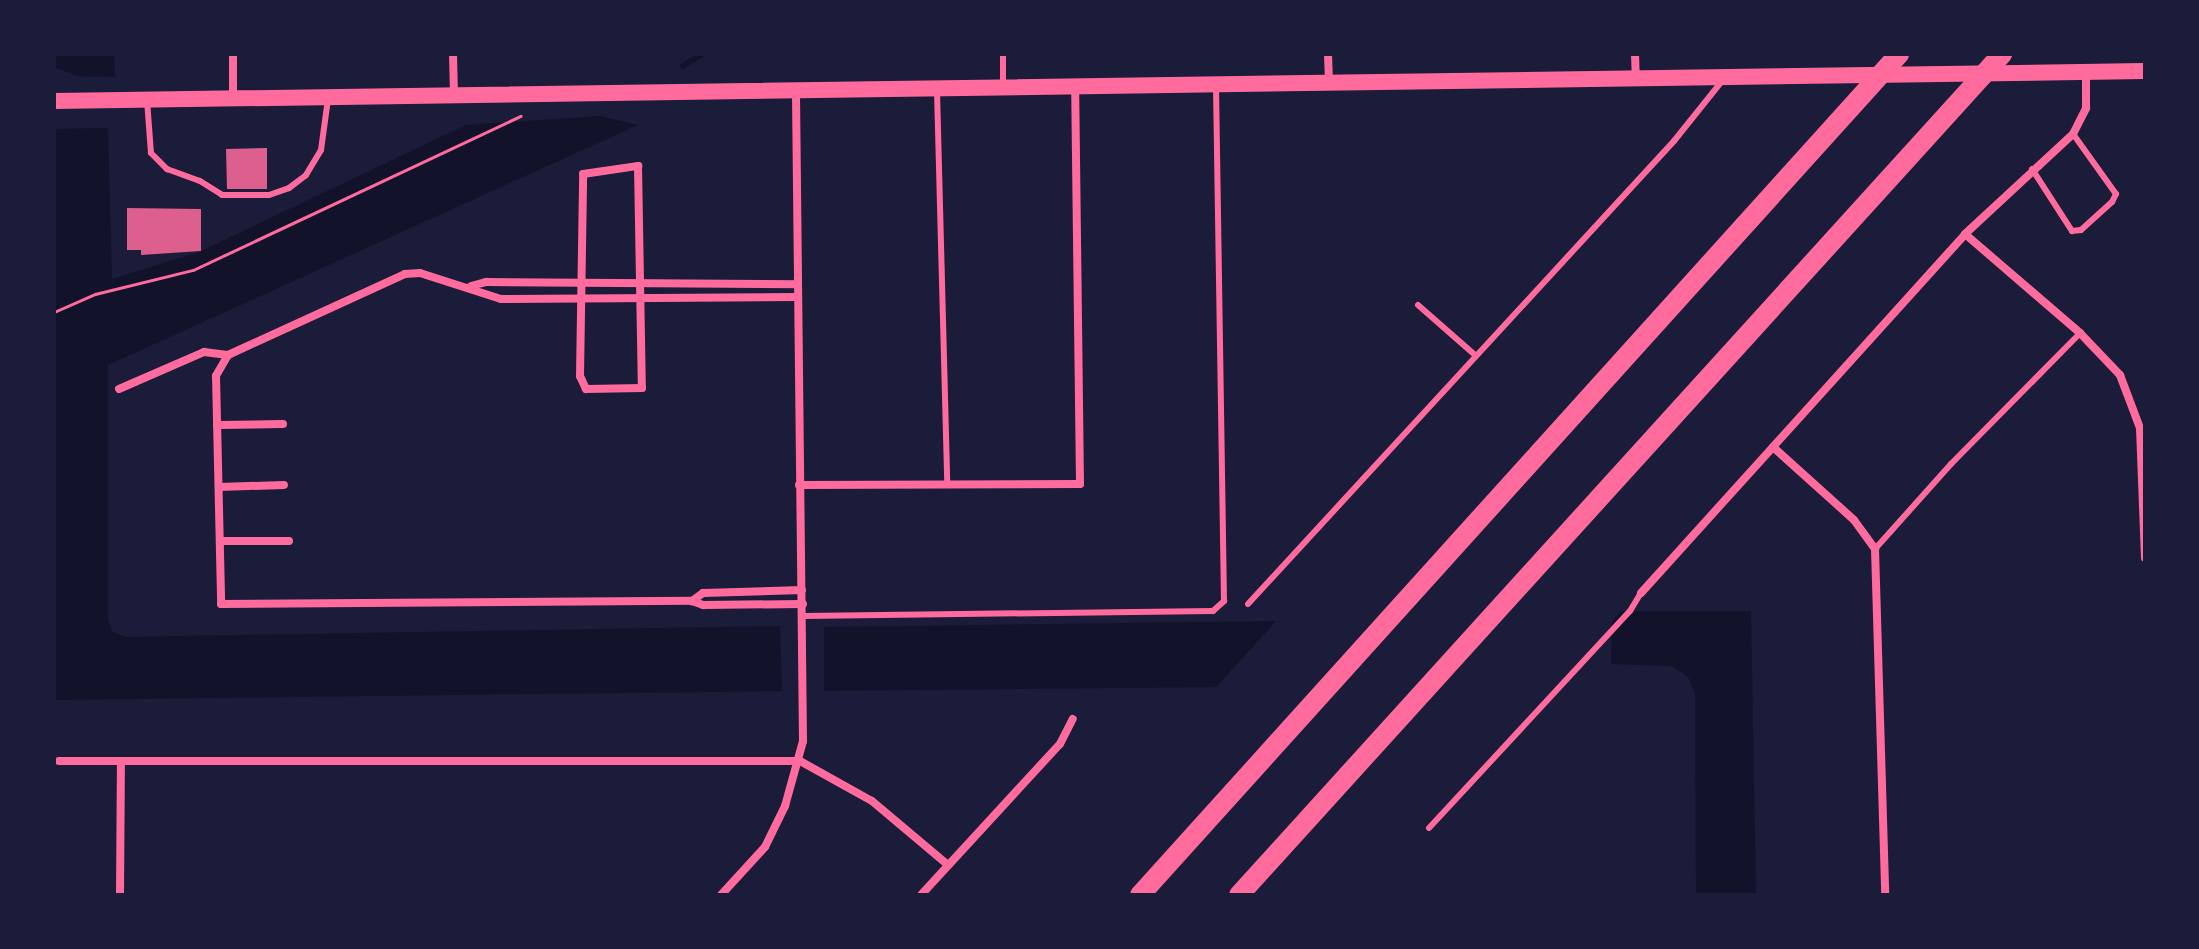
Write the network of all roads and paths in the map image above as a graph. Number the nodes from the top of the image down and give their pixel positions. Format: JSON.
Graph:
{"nodes":[{"id":1,"x":233,"y":54,"type":"edge"},
{"id":2,"x":453,"y":54,"type":"edge"},
{"id":3,"x":1003,"y":54,"type":"edge"},
{"id":4,"x":1328,"y":54,"type":"edge"},
{"id":5,"x":1635,"y":54,"type":"edge"},
{"id":6,"x":1899,"y":54,"type":"edge"},
{"id":7,"x":2002,"y":54,"type":"edge"},
{"id":8,"x":2086,"y":71,"type":"junction"},
{"id":9,"x":2145,"y":71,"type":"edge"},
{"id":10,"x":1727,"y":75,"type":"junction"},
{"id":11,"x":1636,"y":77,"type":"junction"},
{"id":12,"x":1329,"y":80,"type":"junction"},
{"id":13,"x":1216,"y":83,"type":"junction"},
{"id":14,"x":1075,"y":85,"type":"junction"},
{"id":15,"x":1003,"y":86,"type":"junction"},
{"id":16,"x":937,"y":87,"type":"junction"},
{"id":17,"x":796,"y":89,"type":"junction"},
{"id":18,"x":454,"y":96,"type":"junction"},
{"id":19,"x":147,"y":99,"type":"junction"},
{"id":20,"x":328,"y":99,"type":"junction"},
{"id":21,"x":54,"y":101,"type":"edge"},
{"id":22,"x":233,"y":101,"type":"junction"},
{"id":23,"x":521,"y":116,"type":"dead end"},
{"id":24,"x":2073,"y":134,"type":"junction"},
{"id":25,"x":2032,"y":169,"type":"junction"},
{"id":26,"x":1965,"y":234,"type":"junction"},
{"id":27,"x":798,"y":284,"type":"junction"},
{"id":28,"x":581,"y":285,"type":"junction"},
{"id":29,"x":639,"y":285,"type":"junction"},
{"id":30,"x":471,"y":286,"type":"junction"},
{"id":31,"x":798,"y":297,"type":"junction"},
{"id":32,"x":639,"y":298,"type":"junction"},
{"id":33,"x":581,"y":299,"type":"junction"},
{"id":34,"x":1418,"y":305,"type":"dead end"},
{"id":35,"x":54,"y":312,"type":"edge"},
{"id":36,"x":2080,"y":333,"type":"junction"},
{"id":37,"x":228,"y":355,"type":"junction"},
{"id":38,"x":1476,"y":356,"type":"junction"},
{"id":39,"x":119,"y":389,"type":"dead end"},
{"id":40,"x":283,"y":424,"type":"dead end"},
{"id":41,"x":217,"y":425,"type":"junction"},
{"id":42,"x":1773,"y":447,"type":"junction"},
{"id":43,"x":2144,"y":457,"type":"edge"},
{"id":44,"x":947,"y":483,"type":"junction"},
{"id":45,"x":284,"y":485,"type":"dead end"},
{"id":46,"x":799,"y":485,"type":"junction"},
{"id":47,"x":219,"y":487,"type":"junction"},
{"id":48,"x":220,"y":541,"type":"junction"},
{"id":49,"x":289,"y":541,"type":"dead end"},
{"id":50,"x":1875,"y":549,"type":"junction"},
{"id":51,"x":2145,"y":558,"type":"edge"},
{"id":52,"x":802,"y":590,"type":"junction"},
{"id":53,"x":1641,"y":593,"type":"joint"},
{"id":54,"x":692,"y":601,"type":"junction"},
{"id":55,"x":803,"y":604,"type":"junction"},
{"id":56,"x":1248,"y":604,"type":"dead end"},
{"id":57,"x":803,"y":616,"type":"junction"},
{"id":58,"x":1073,"y":719,"type":"dead end"},
{"id":59,"x":59,"y":761,"type":"dead end"},
{"id":60,"x":800,"y":761,"type":"junction"},
{"id":61,"x":121,"y":762,"type":"junction"},
{"id":62,"x":1429,"y":828,"type":"dead end"},
{"id":63,"x":948,"y":865,"type":"junction"},
{"id":64,"x":120,"y":895,"type":"edge"},
{"id":65,"x":721,"y":895,"type":"edge"},
{"id":66,"x":921,"y":895,"type":"edge"},
{"id":67,"x":1140,"y":895,"type":"edge"},
{"id":68,"x":1239,"y":895,"type":"edge"},
{"id":69,"x":1885,"y":895,"type":"edge"}],
"edges":[{"from":1,"to":22,"type":"street"},
{"from":2,"to":18,"type":"street"},
{"from":3,"to":15,"type":"lane"},
{"from":4,"to":12,"type":"street"},
{"from":5,"to":11,"type":"street"},
{"from":6,"to":67,"type":"highway"},
{"from":7,"to":68,"type":"highway"},
{"from":8,"to":9,"type":"main road"},
{"from":8,"to":10,"type":"main road"},
{"from":8,"to":24,"type":"street"},
{"from":10,"to":11,"type":"main road"},
{"from":10,"to":38,"type":"lane"},
{"from":11,"to":12,"type":"main road"},
{"from":12,"to":13,"type":"main road"},
{"from":13,"to":14,"type":"main road"},
{"from":13,"to":57,"type":"lane"},
{"from":14,"to":15,"type":"main road"},
{"from":14,"to":44,"type":"street"},
{"from":15,"to":16,"type":"main road"},
{"from":16,"to":17,"type":"main road"},
{"from":16,"to":44,"type":"lane"},
{"from":17,"to":18,"type":"main road"},
{"from":17,"to":27,"type":"street"},
{"from":18,"to":20,"type":"main road"},
{"from":19,"to":20,"type":"lane"},
{"from":19,"to":21,"type":"main road"},
{"from":19,"to":22,"type":"main road"},
{"from":20,"to":22,"type":"main road"},
{"from":23,"to":35,"type":"path"},
{"from":24,"to":25,"type":"street"},
{"from":24,"to":25,"type":"lane"},
{"from":25,"to":26,"type":"street"},
{"from":26,"to":36,"type":"street"},
{"from":26,"to":42,"type":"street"},
{"from":27,"to":29,"type":"street"},
{"from":27,"to":31,"type":"street"},
{"from":28,"to":29,"type":"street"},
{"from":28,"to":29,"type":"street"},
{"from":28,"to":30,"type":"street"},
{"from":28,"to":33,"type":"street"},
{"from":29,"to":32,"type":"street"},
{"from":30,"to":33,"type":"street"},
{"from":30,"to":37,"type":"street"},
{"from":31,"to":32,"type":"street"},
{"from":31,"to":46,"type":"street"},
{"from":32,"to":33,"type":"street"},
{"from":32,"to":33,"type":"street"},
{"from":34,"to":38,"type":"lane"},
{"from":36,"to":43,"type":"street"},
{"from":36,"to":50,"type":"lane"},
{"from":37,"to":39,"type":"street"},
{"from":37,"to":41,"type":"street"},
{"from":38,"to":56,"type":"lane"},
{"from":40,"to":41,"type":"street"},
{"from":41,"to":47,"type":"street"},
{"from":42,"to":50,"type":"street"},
{"from":42,"to":53,"type":"street"},
{"from":43,"to":51,"type":"street"},
{"from":44,"to":46,"type":"street"},
{"from":45,"to":47,"type":"street"},
{"from":46,"to":52,"type":"street"},
{"from":47,"to":48,"type":"street"},
{"from":48,"to":49,"type":"street"},
{"from":48,"to":54,"type":"street"},
{"from":50,"to":69,"type":"street"},
{"from":52,"to":54,"type":"street"},
{"from":52,"to":55,"type":"street"},
{"from":53,"to":62,"type":"lane"},
{"from":54,"to":55,"type":"street"},
{"from":55,"to":57,"type":"street"},
{"from":57,"to":60,"type":"street"},
{"from":58,"to":63,"type":"street"},
{"from":59,"to":61,"type":"street"},
{"from":60,"to":61,"type":"street"},
{"from":60,"to":63,"type":"street"},
{"from":60,"to":65,"type":"street"},
{"from":61,"to":64,"type":"street"},
{"from":63,"to":66,"type":"street"}]}
